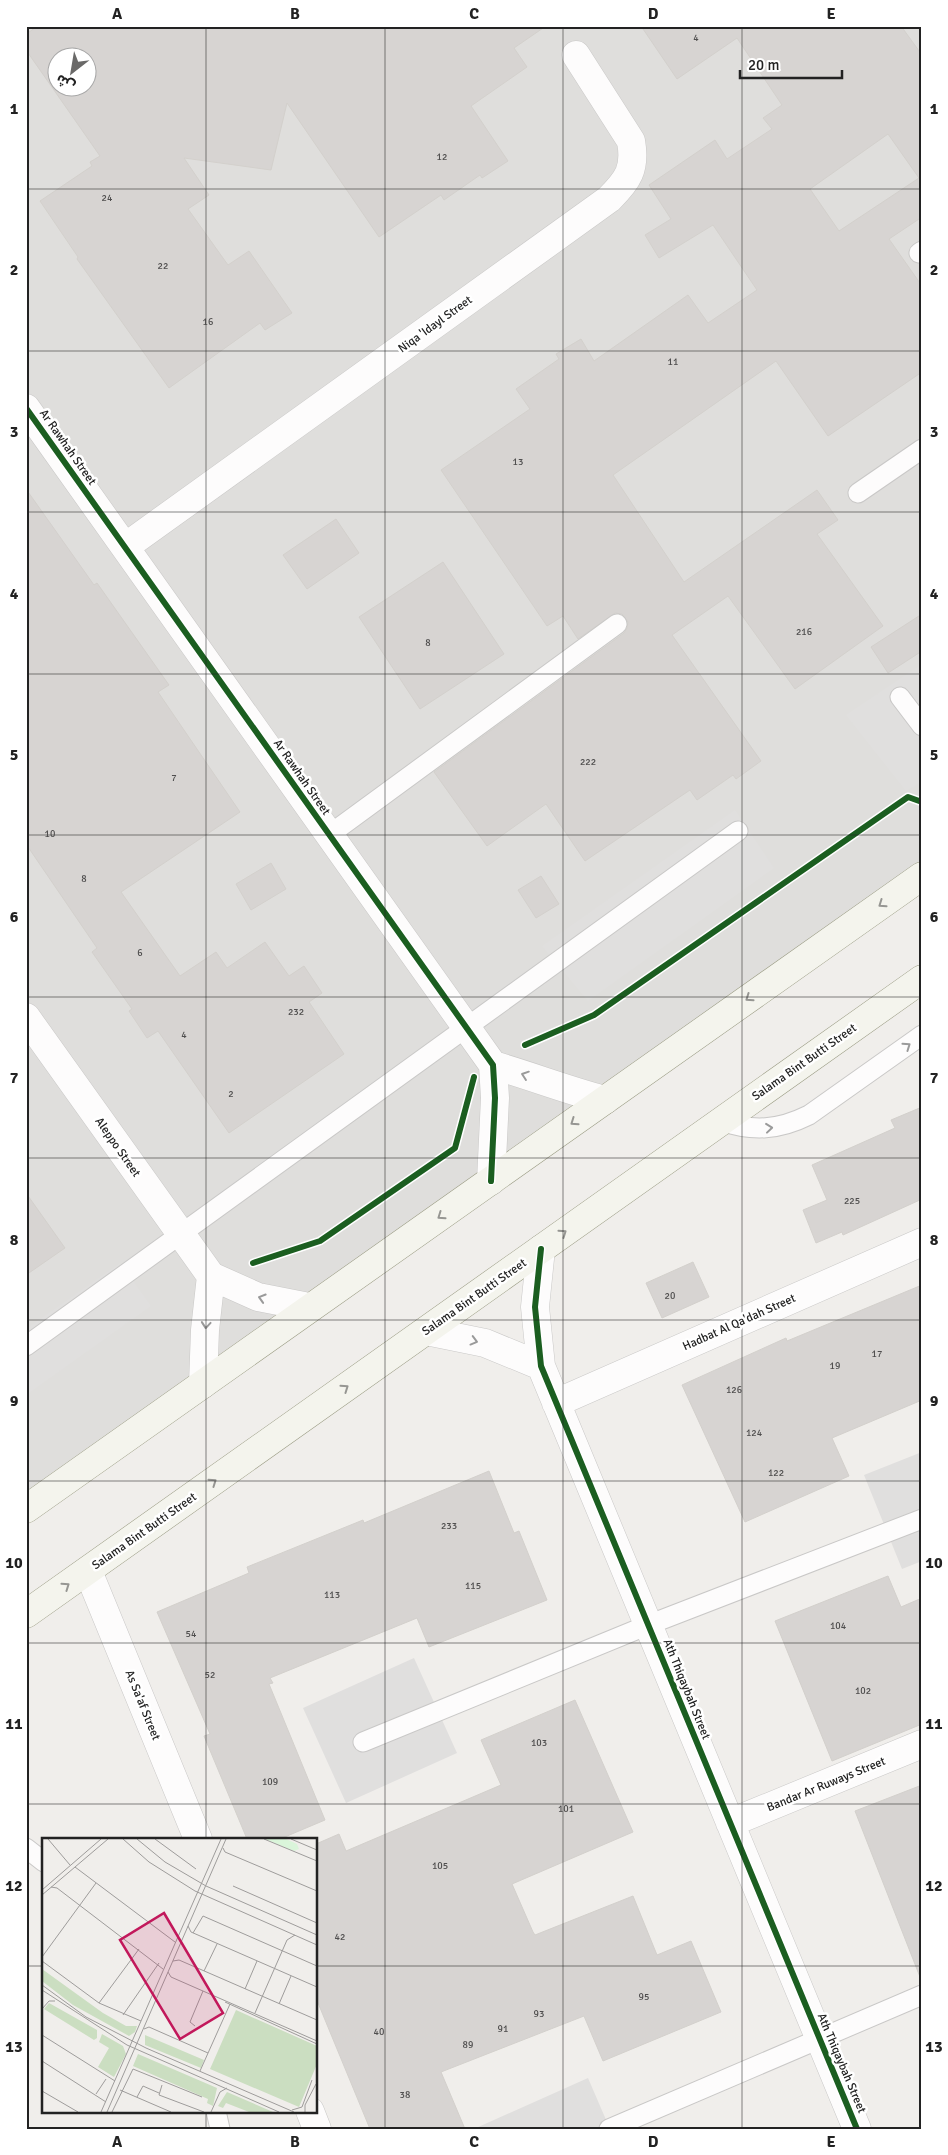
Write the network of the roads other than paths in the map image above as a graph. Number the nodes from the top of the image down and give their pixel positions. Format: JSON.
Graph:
{"nodes":[{"id":1,"x":576,"y":55,"type":"dead end"},
{"id":2,"x":26,"y":408,"type":"edge"},
{"id":3,"x":922,"y":449,"type":"edge"},
{"id":4,"x":858,"y":493,"type":"dead end"},
{"id":5,"x":125,"y":547,"type":"junction"},
{"id":6,"x":618,"y":624,"type":"dead end"},
{"id":7,"x":900,"y":697,"type":"dead end"},
{"id":8,"x":922,"y":726,"type":"edge"},
{"id":9,"x":738,"y":831,"type":"dead end"},
{"id":10,"x":329,"y":834,"type":"junction"},
{"id":11,"x":922,"y":876,"type":"edge"},
{"id":12,"x":922,"y":979,"type":"edge"},
{"id":13,"x":26,"y":1017,"type":"edge"},
{"id":14,"x":466,"y":1028,"type":"junction"},
{"id":15,"x":922,"y":1035,"type":"edge"},
{"id":16,"x":493,"y":1065,"type":"junction"},
{"id":17,"x":605,"y":1100,"type":"junction"},
{"id":18,"x":722,"y":1121,"type":"junction"},
{"id":19,"x":491,"y":1181,"type":"junction"},
{"id":20,"x":181,"y":1235,"type":"junction"},
{"id":21,"x":922,"y":1242,"type":"edge"},
{"id":22,"x":542,"y":1249,"type":"junction"},
{"id":23,"x":211,"y":1276,"type":"junction"},
{"id":24,"x":309,"y":1307,"type":"junction"},
{"id":25,"x":426,"y":1331,"type":"junction"},
{"id":26,"x":26,"y":1346,"type":"edge"},
{"id":27,"x":541,"y":1366,"type":"junction"},
{"id":28,"x":203,"y":1384,"type":"junction"},
{"id":29,"x":556,"y":1403,"type":"junction"},
{"id":30,"x":26,"y":1509,"type":"edge"},
{"id":31,"x":922,"y":1519,"type":"edge"},
{"id":32,"x":88,"y":1571,"type":"junction"},
{"id":33,"x":26,"y":1614,"type":"edge"},
{"id":34,"x":648,"y":1625,"type":"junction"},
{"id":35,"x":363,"y":1742,"type":"dead end"},
{"id":36,"x":922,"y":1744,"type":"edge"},
{"id":37,"x":730,"y":1823,"type":"junction"},
{"id":38,"x":198,"y":1838,"type":"edge"},
{"id":39,"x":26,"y":1848,"type":"edge"},
{"id":40,"x":42,"y":1860,"type":"edge"},
{"id":41,"x":922,"y":1995,"type":"edge"},
{"id":42,"x":820,"y":2039,"type":"junction"},
{"id":43,"x":216,"y":2112,"type":"edge"},
{"id":44,"x":310,"y":2112,"type":"edge"},
{"id":45,"x":220,"y":2129,"type":"edge"},
{"id":46,"x":317,"y":2129,"type":"edge"},
{"id":47,"x":609,"y":2129,"type":"edge"},
{"id":48,"x":858,"y":2129,"type":"edge"}],
"edges":[{"from":1,"to":5,"type":"street","name":"Niqa 'Idayl Street"},
{"from":2,"to":5,"type":"street","name":"Ar Rawhah Street"},
{"from":3,"to":4,"type":"lane"},
{"from":5,"to":10,"type":"street","name":"Ar Rawhah Street"},
{"from":6,"to":10,"type":"lane"},
{"from":7,"to":8,"type":"lane"},
{"from":9,"to":14,"type":"lane"},
{"from":10,"to":14,"type":"street","name":"Ar Rawhah Street"},
{"from":11,"to":17,"type":"main road","one_way":true},
{"from":12,"to":18,"type":"main road","name":"Salama Bint Butti Street"},
{"from":13,"to":20,"type":"street","name":"Aleppo Street"},
{"from":14,"to":16,"type":"street","name":"Ar Rawhah Street"},
{"from":14,"to":20,"type":"lane"},
{"from":18,"to":15,"type":"lane","one_way":true},
{"from":17,"to":16,"type":"street","one_way":true},
{"from":16,"to":19,"type":"street"},
{"from":17,"to":19,"type":"main road","one_way":true},
{"from":22,"to":18,"type":"main road","name":"Salama Bint Butti Street","one_way":true},
{"from":19,"to":24,"type":"main road","one_way":true},
{"from":20,"to":23,"type":"street","name":"Aleppo Street"},
{"from":20,"to":26,"type":"lane"},
{"from":21,"to":29,"type":"street","name":"Hadbat Al Qa'dah Street"},
{"from":22,"to":25,"type":"main road","name":"Salama Bint Butti Street"},
{"from":22,"to":27,"type":"street","name":"Ath Thiqaybah Street"},
{"from":24,"to":23,"type":"street","name":"Aleppo Street","one_way":true},
{"from":23,"to":28,"type":"street","one_way":true},
{"from":24,"to":28,"type":"main road"},
{"from":25,"to":27,"type":"street","one_way":true},
{"from":32,"to":25,"type":"main road","name":"Salama Bint Butti Street","one_way":true},
{"from":27,"to":29,"type":"street","name":"Ath Thiqaybah Street"},
{"from":28,"to":30,"type":"main road"},
{"from":29,"to":34,"type":"street","name":"Ath Thiqaybah Street"},
{"from":31,"to":34,"type":"lane"},
{"from":33,"to":32,"type":"main road","name":"Salama Bint Butti Street","one_way":true},
{"from":32,"to":38,"type":"street","name":"As Sa'af Street"},
{"from":34,"to":35,"type":"lane"},
{"from":34,"to":37,"type":"street","name":"Ath Thiqaybah Street"},
{"from":36,"to":37,"type":"street","name":"Bandar Ar Ruways Street"},
{"from":37,"to":42,"type":"street","name":"Ath Thiqaybah Street"},
{"from":39,"to":40,"type":"lane"},
{"from":41,"to":42,"type":"lane","name":"Ath Thiqaybah Street"},
{"from":42,"to":47,"type":"lane","name":"Ath Thiqaybah Street"},
{"from":42,"to":48,"type":"street","name":"Ath Thiqaybah Street"},
{"from":43,"to":45,"type":"lane"},
{"from":44,"to":46,"type":"street"}]}
